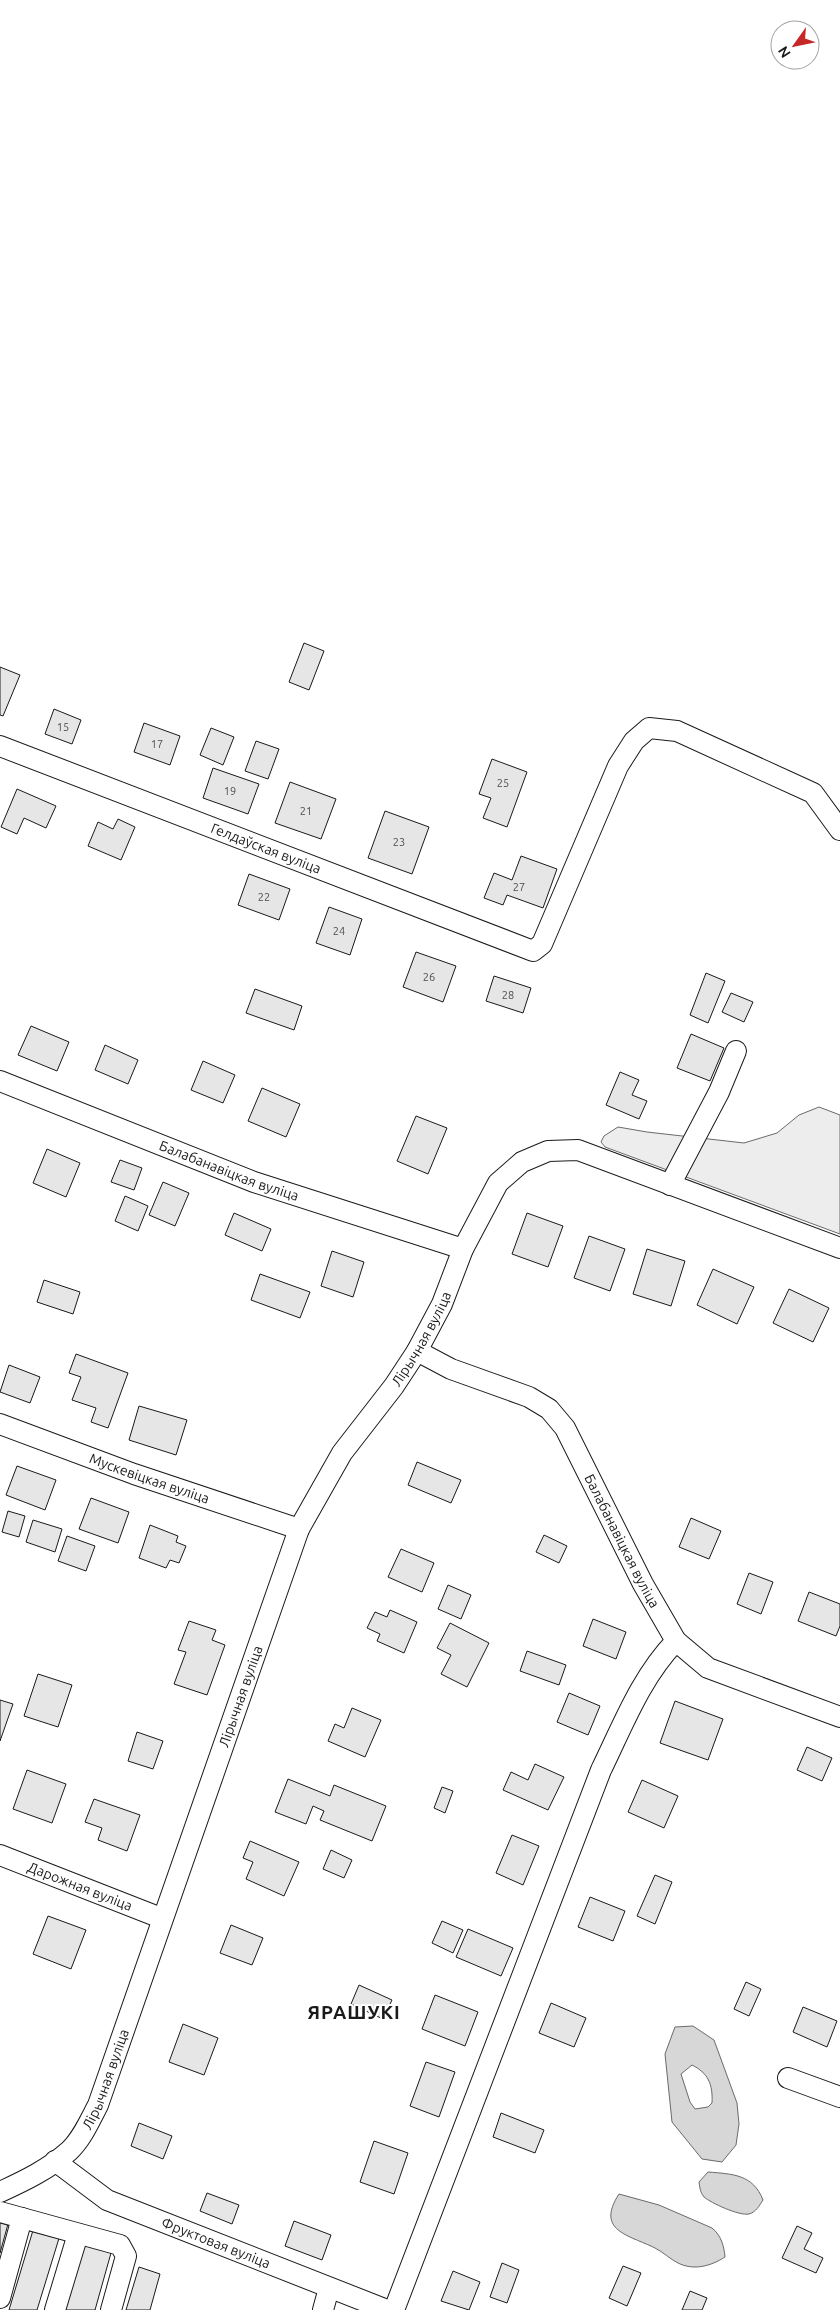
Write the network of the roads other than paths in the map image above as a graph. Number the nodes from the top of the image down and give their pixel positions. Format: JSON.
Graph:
{"nodes":[{"id":1,"x":0,"y":746,"type":"edge"},
{"id":2,"x":840,"y":830,"type":"edge"},
{"id":3,"x":736,"y":1051,"type":"dead end"},
{"id":4,"x":0,"y":1081,"type":"edge"},
{"id":5,"x":670,"y":1185,"type":"junction"},
{"id":6,"x":840,"y":1248,"type":"edge"},
{"id":7,"x":463,"y":1249,"type":"junction"},
{"id":8,"x":417,"y":1351,"type":"junction"},
{"id":9,"x":0,"y":1424,"type":"edge"},
{"id":10,"x":299,"y":1529,"type":"junction"},
{"id":11,"x":676,"y":1641,"type":"junction"},
{"id":12,"x":840,"y":1717,"type":"edge"},
{"id":13,"x":0,"y":1856,"type":"edge"},
{"id":14,"x":161,"y":1918,"type":"junction"},
{"id":15,"x":788,"y":2078,"type":"dead end"},
{"id":16,"x":840,"y":2097,"type":"edge"},
{"id":17,"x":56,"y":2161,"type":"junction"},
{"id":18,"x":0,"y":2192,"type":"edge"},
{"id":19,"x":0,"y":2212,"type":"edge"},
{"id":20,"x":22,"y":2218,"type":"junction"},
{"id":21,"x":78,"y":2234,"type":"junction"},
{"id":22,"x":329,"y":2288,"type":"junction"},
{"id":23,"x":0,"y":2298,"type":"edge"},
{"id":24,"x":55,"y":2310,"type":"edge"},
{"id":25,"x":111,"y":2310,"type":"edge"},
{"id":26,"x":323,"y":2310,"type":"edge"},
{"id":27,"x":387,"y":2310,"type":"edge"},
{"id":28,"x":394,"y":2310,"type":"edge"}],
"edges":[{"from":1,"to":2,"type":"street","name":"Гелдаўская вуліца"},
{"from":3,"to":5,"type":"street"},
{"from":4,"to":7,"type":"street","name":"Балабанавіцкая вуліца"},
{"from":5,"to":6,"type":"street","name":"Лірычная вуліца"},
{"from":5,"to":7,"type":"street","name":"Лірычная вуліца"},
{"from":7,"to":8,"type":"street","name":"Лірычная вуліца"},
{"from":8,"to":10,"type":"street","name":"Лірычная вуліца"},
{"from":8,"to":11,"type":"street","name":"Балабанавіцкая вуліца"},
{"from":9,"to":10,"type":"street","name":"Мускевіцкая вуліца"},
{"from":10,"to":14,"type":"street","name":"Лірычная вуліца"},
{"from":11,"to":12,"type":"street","name":"Балабанавіцкая вуліца"},
{"from":11,"to":28,"type":"street"},
{"from":13,"to":14,"type":"street","name":"Дарожная вуліца"},
{"from":14,"to":17,"type":"street","name":"Лірычная вуліца"},
{"from":15,"to":16,"type":"street"},
{"from":17,"to":18,"type":"street","name":"Лірычная вуліца"},
{"from":17,"to":22,"type":"street","name":"Фруктовая вуліца"},
{"from":19,"to":20,"type":"street"},
{"from":20,"to":21,"type":"street"},
{"from":20,"to":23,"type":"street"},
{"from":21,"to":24,"type":"street"},
{"from":21,"to":25,"type":"street"},
{"from":22,"to":26,"type":"street"},
{"from":22,"to":27,"type":"street","name":"Фруктовая вуліца"}]}
